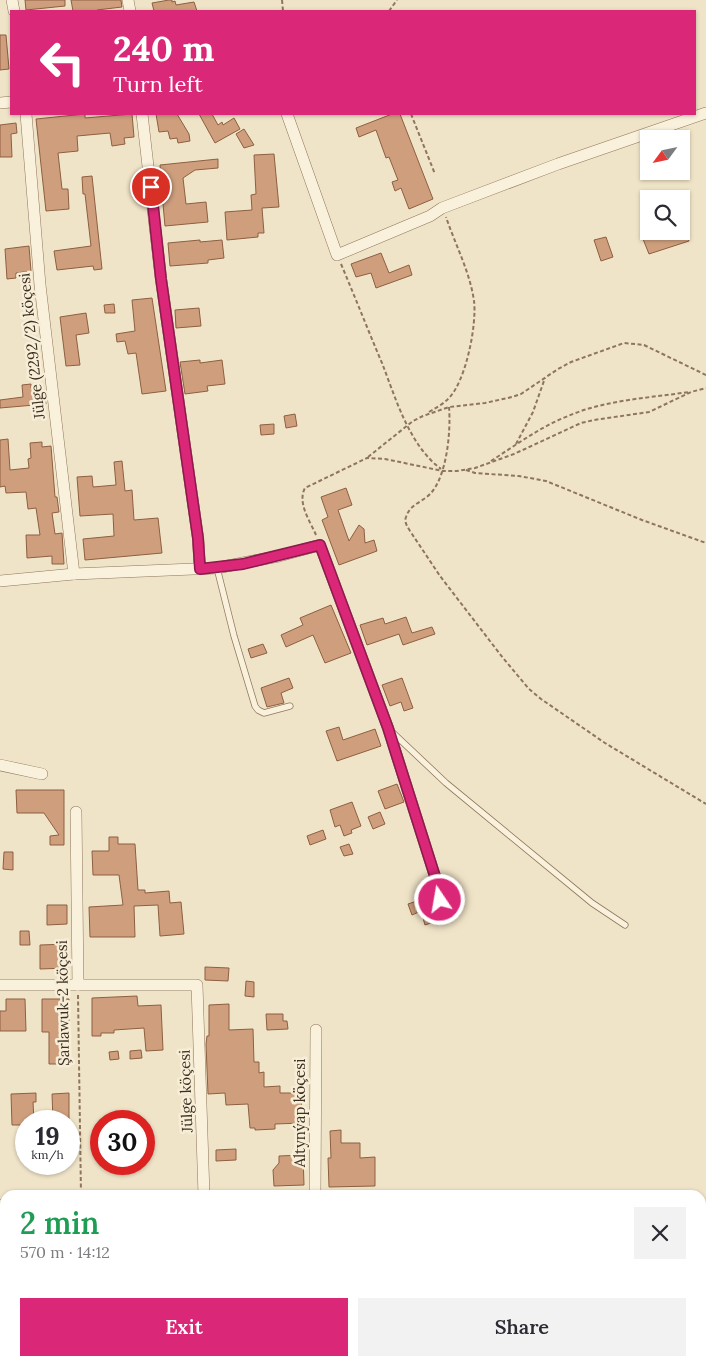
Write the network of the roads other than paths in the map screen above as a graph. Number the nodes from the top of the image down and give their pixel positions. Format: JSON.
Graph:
{"nodes":[{"id":1,"x":706,"y":113,"type":"edge"},
{"id":2,"x":26,"y":115,"type":"edge"},
{"id":3,"x":142,"y":115,"type":"edge"},
{"id":4,"x":287,"y":115,"type":"edge"},
{"id":5,"x":217,"y":568,"type":"junction"},
{"id":6,"x":200,"y":569,"type":"junction"},
{"id":7,"x":74,"y":574,"type":"junction"},
{"id":8,"x":0,"y":581,"type":"edge"},
{"id":9,"x":290,"y":706,"type":"dead end"},
{"id":10,"x":388,"y":728,"type":"junction"},
{"id":11,"x":0,"y":765,"type":"edge"},
{"id":12,"x":42,"y":774,"type":"dead end"},
{"id":13,"x":76,"y":812,"type":"dead end"},
{"id":14,"x":440,"y":900,"type":"dead end"},
{"id":15,"x":625,"y":925,"type":"dead end"},
{"id":16,"x":0,"y":985,"type":"edge"},
{"id":17,"x":78,"y":985,"type":"junction"},
{"id":18,"x":316,"y":1030,"type":"dead end"},
{"id":19,"x":204,"y":1190,"type":"edge"},
{"id":20,"x":315,"y":1190,"type":"edge"}],
"edges":[{"from":1,"to":4,"type":"street"},
{"from":2,"to":7,"type":"street","name":"Jülge (2292/2) köçesi"},
{"from":3,"to":6,"type":"street"},
{"from":5,"to":6,"type":"street"},
{"from":5,"to":9,"type":"lane"},
{"from":5,"to":10,"type":"street"},
{"from":6,"to":7,"type":"street"},
{"from":7,"to":8,"type":"street"},
{"from":10,"to":14,"type":"street"},
{"from":10,"to":15,"type":"lane"},
{"from":11,"to":12,"type":"street"},
{"from":13,"to":17,"type":"street","name":"Şarlawuk-2 köçesi"},
{"from":16,"to":17,"type":"street"},
{"from":17,"to":19,"type":"street","name":"Jülge köçesi"},
{"from":18,"to":20,"type":"street","name":"Altynýap köçesi"}]}
